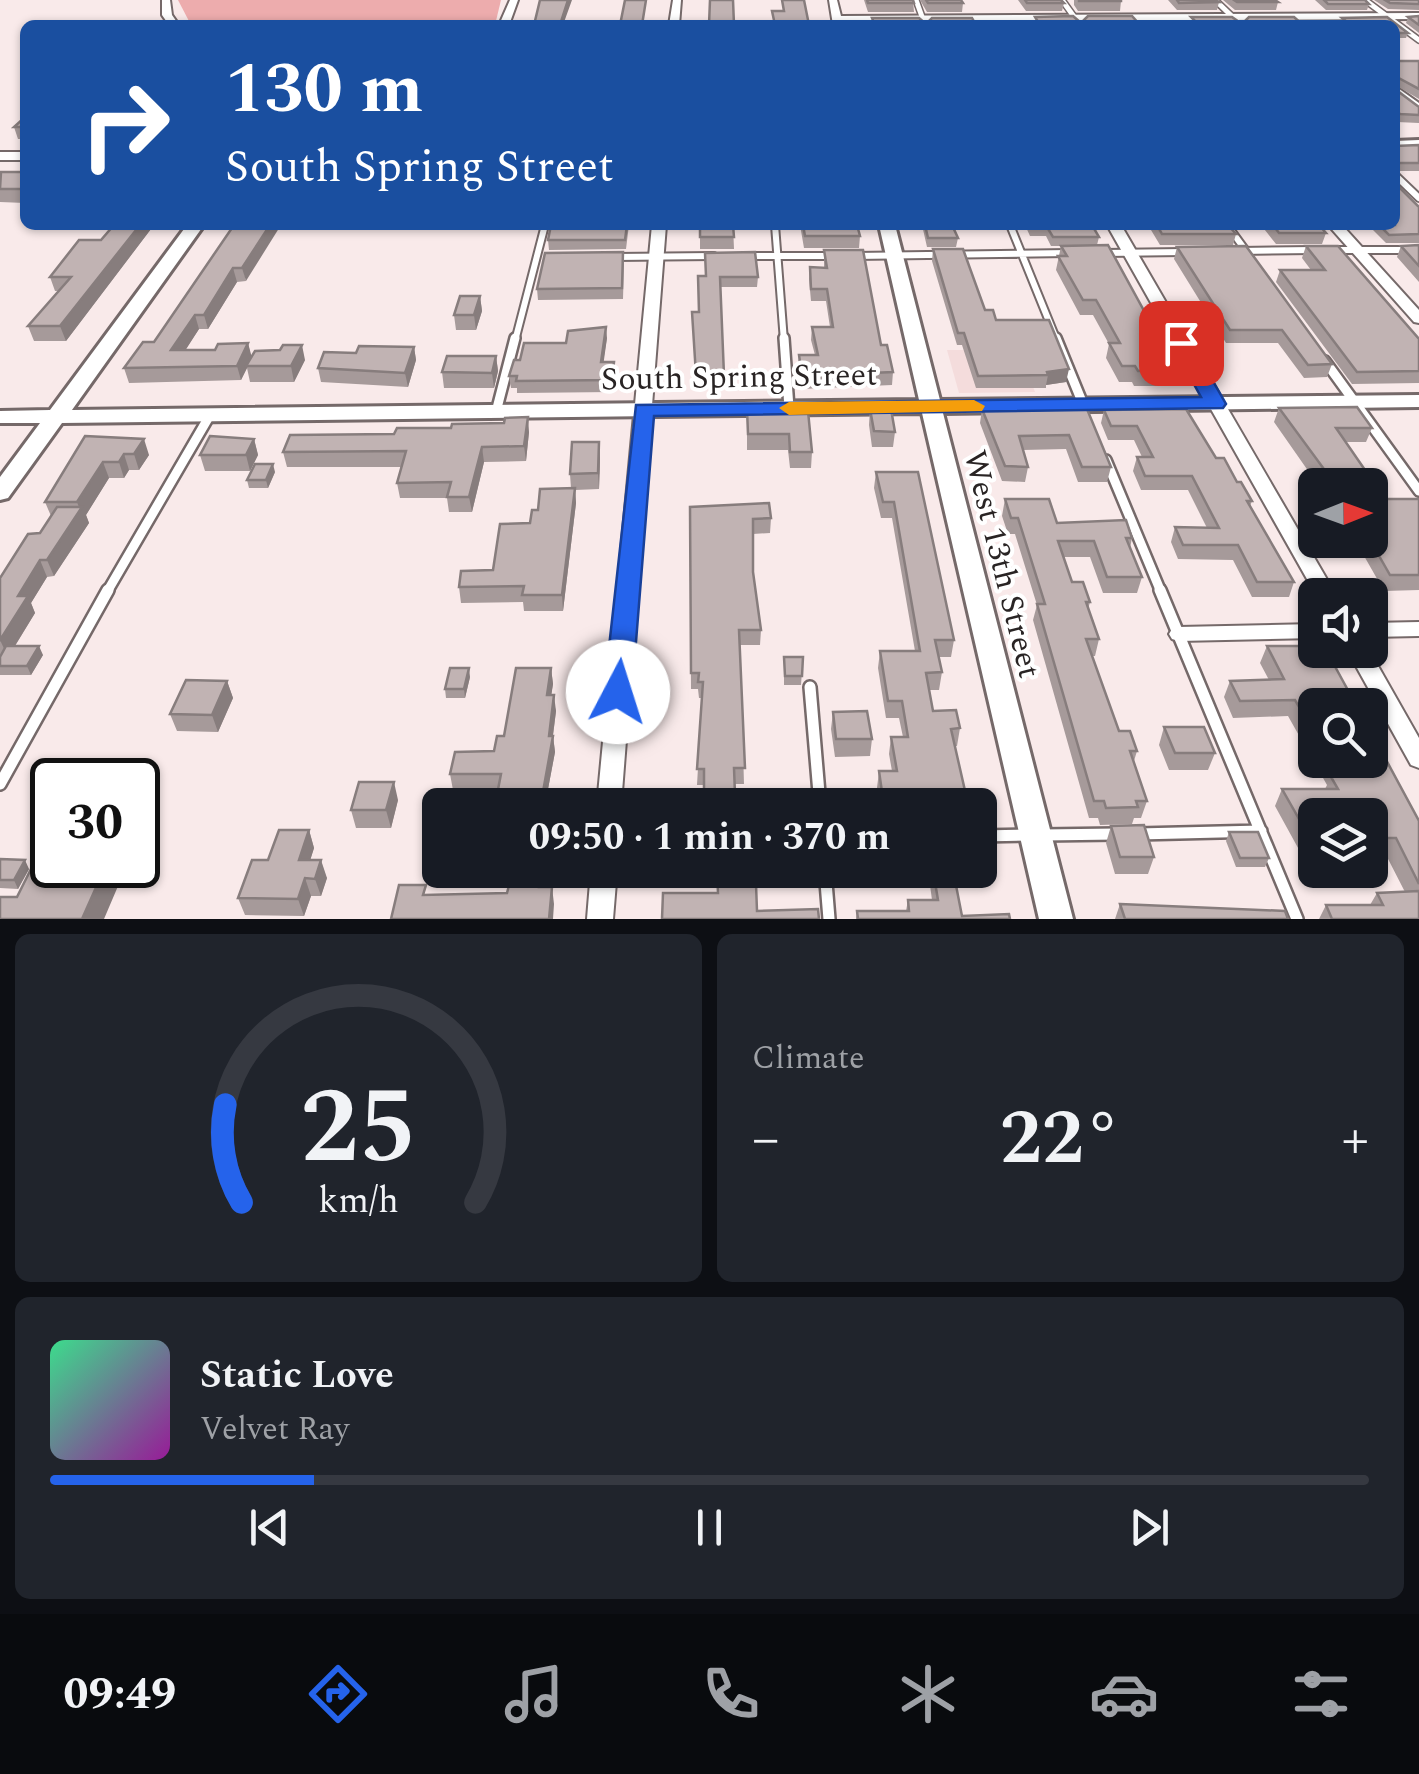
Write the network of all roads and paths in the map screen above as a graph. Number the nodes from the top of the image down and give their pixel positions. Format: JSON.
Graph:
{"nodes":[{"id":1,"x":1062,"y":0,"type":"edge"},
{"id":2,"x":1215,"y":0,"type":"edge"},
{"id":3,"x":1290,"y":0,"type":"edge"},
{"id":4,"x":1365,"y":0,"type":"edge"},
{"id":5,"x":1387,"y":16,"type":"junction"},
{"id":6,"x":1419,"y":16,"type":"edge"},
{"id":7,"x":1153,"y":17,"type":"edge"},
{"id":8,"x":1310,"y":17,"type":"junction"},
{"id":9,"x":996,"y":18,"type":"edge"},
{"id":10,"x":960,"y":20,"type":"edge"},
{"id":11,"x":1051,"y":20,"type":"edge"},
{"id":12,"x":1077,"y":20,"type":"edge"},
{"id":13,"x":1097,"y":20,"type":"edge"},
{"id":14,"x":1216,"y":20,"type":"edge"},
{"id":15,"x":1236,"y":20,"type":"edge"},
{"id":16,"x":1255,"y":20,"type":"edge"},
{"id":17,"x":1313,"y":20,"type":"edge"},
{"id":18,"x":1392,"y":20,"type":"edge"},
{"id":19,"x":1400,"y":92,"type":"edge"},
{"id":20,"x":1419,"y":109,"type":"edge"},
{"id":21,"x":1400,"y":179,"type":"edge"},
{"id":22,"x":1419,"y":198,"type":"edge"},
{"id":23,"x":192,"y":230,"type":"edge"},
{"id":24,"x":544,"y":230,"type":"edge"},
{"id":25,"x":659,"y":230,"type":"edge"},
{"id":26,"x":775,"y":230,"type":"edge"},
{"id":27,"x":888,"y":230,"type":"edge"},
{"id":28,"x":1012,"y":230,"type":"edge"},
{"id":29,"x":1117,"y":230,"type":"edge"},
{"id":30,"x":1231,"y":230,"type":"edge"},
{"id":31,"x":1339,"y":230,"type":"edge"},
{"id":32,"x":1357,"y":250,"type":"junction"},
{"id":33,"x":1419,"y":250,"type":"edge"},
{"id":34,"x":1246,"y":251,"type":"junction"},
{"id":35,"x":1188,"y":252,"type":"edge"},
{"id":36,"x":1227,"y":252,"type":"edge"},
{"id":37,"x":1076,"y":253,"type":"edge"},
{"id":38,"x":1094,"y":253,"type":"edge"},
{"id":39,"x":1130,"y":253,"type":"junction"},
{"id":40,"x":1022,"y":254,"type":"junction"},
{"id":41,"x":894,"y":255,"type":"junction"},
{"id":42,"x":777,"y":256,"type":"junction"},
{"id":43,"x":557,"y":257,"type":"edge"},
{"id":44,"x":597,"y":257,"type":"edge"},
{"id":45,"x":657,"y":257,"type":"junction"},
{"id":46,"x":537,"y":258,"type":"junction"},
{"id":47,"x":1256,"y":265,"type":"edge"},
{"id":48,"x":1419,"y":319,"type":"edge"},
{"id":49,"x":1316,"y":348,"type":"edge"},
{"id":50,"x":1419,"y":401,"type":"edge"},
{"id":51,"x":1355,"y":402,"type":"junction"},
{"id":52,"x":1216,"y":404,"type":"junction"},
{"id":53,"x":1085,"y":405,"type":"junction"},
{"id":54,"x":931,"y":406,"type":"junction"},
{"id":55,"x":789,"y":408,"type":"junction"},
{"id":56,"x":644,"y":410,"type":"junction"},
{"id":57,"x":496,"y":412,"type":"junction"},
{"id":58,"x":210,"y":415,"type":"junction"},
{"id":59,"x":56,"y":417,"type":"junction"},
{"id":60,"x":0,"y":418,"type":"edge"},
{"id":61,"x":1092,"y":428,"type":"edge"},
{"id":62,"x":1099,"y":444,"type":"edge"},
{"id":63,"x":1419,"y":491,"type":"edge"},
{"id":64,"x":0,"y":493,"type":"edge"},
{"id":65,"x":1316,"y":578,"type":"edge"},
{"id":66,"x":1388,"y":630,"type":"edge"},
{"id":67,"x":1419,"y":630,"type":"edge"},
{"id":68,"x":1298,"y":631,"type":"edge"},
{"id":69,"x":1179,"y":634,"type":"junction"},
{"id":70,"x":1368,"y":668,"type":"edge"},
{"id":71,"x":810,"y":687,"type":"dead end"},
{"id":72,"x":1419,"y":759,"type":"edge"},
{"id":73,"x":0,"y":784,"type":"edge"},
{"id":74,"x":611,"y":788,"type":"edge"},
{"id":75,"x":819,"y":788,"type":"edge"},
{"id":76,"x":1261,"y":831,"type":"junction"},
{"id":77,"x":1036,"y":835,"type":"junction"},
{"id":78,"x":997,"y":836,"type":"edge"},
{"id":79,"x":603,"y":888,"type":"edge"},
{"id":80,"x":826,"y":888,"type":"edge"},
{"id":81,"x":600,"y":919,"type":"edge"},
{"id":82,"x":828,"y":919,"type":"edge"},
{"id":83,"x":1056,"y":919,"type":"edge"},
{"id":84,"x":1297,"y":919,"type":"edge"}],
"edges":[{"from":1,"to":12,"type":"lane"},
{"from":2,"to":15,"type":"lane"},
{"from":3,"to":8,"type":"street"},
{"from":4,"to":5,"type":"lane"},
{"from":5,"to":6,"type":"street"},
{"from":5,"to":8,"type":"street"},
{"from":5,"to":18,"type":"lane"},
{"from":7,"to":13,"type":"street"},
{"from":7,"to":14,"type":"street"},
{"from":8,"to":16,"type":"street"},
{"from":8,"to":17,"type":"street"},
{"from":9,"to":10,"type":"street"},
{"from":9,"to":11,"type":"street"},
{"from":19,"to":20,"type":"street"},
{"from":21,"to":22,"type":"lane"},
{"from":23,"to":59,"type":"street"},
{"from":24,"to":46,"type":"lane"},
{"from":25,"to":45,"type":"street"},
{"from":26,"to":42,"type":"lane"},
{"from":27,"to":41,"type":"street","name":"West 13th Street"},
{"from":28,"to":40,"type":"lane"},
{"from":29,"to":39,"type":"street"},
{"from":30,"to":34,"type":"lane"},
{"from":31,"to":32,"type":"street"},
{"from":32,"to":33,"type":"lane"},
{"from":32,"to":34,"type":"lane"},
{"from":32,"to":48,"type":"street"},
{"from":34,"to":36,"type":"lane"},
{"from":34,"to":47,"type":"lane"},
{"from":35,"to":39,"type":"lane"},
{"from":37,"to":40,"type":"lane"},
{"from":38,"to":39,"type":"lane"},
{"from":39,"to":52,"type":"street"},
{"from":40,"to":41,"type":"lane"},
{"from":40,"to":53,"type":"lane"},
{"from":41,"to":42,"type":"lane"},
{"from":41,"to":54,"type":"street","name":"West 13th Street"},
{"from":42,"to":45,"type":"lane"},
{"from":42,"to":55,"type":"lane"},
{"from":43,"to":46,"type":"lane"},
{"from":44,"to":45,"type":"lane"},
{"from":45,"to":56,"type":"street"},
{"from":46,"to":57,"type":"lane"},
{"from":49,"to":51,"type":"lane"},
{"from":50,"to":51,"type":"street","name":"South Spring Street"},
{"from":51,"to":52,"type":"street","name":"South Spring Street"},
{"from":51,"to":63,"type":"lane"},
{"from":52,"to":53,"type":"street","name":"South Spring Street"},
{"from":52,"to":65,"type":"street"},
{"from":53,"to":54,"type":"street","name":"South Spring Street"},
{"from":53,"to":61,"type":"lane"},
{"from":54,"to":55,"type":"street","name":"South Spring Street"},
{"from":54,"to":77,"type":"street","name":"West 13th Street"},
{"from":55,"to":56,"type":"street","name":"South Spring Street"},
{"from":56,"to":57,"type":"street","name":"South Spring Street"},
{"from":56,"to":74,"type":"street"},
{"from":57,"to":58,"type":"street","name":"South Spring Street"},
{"from":58,"to":59,"type":"street","name":"South Spring Street"},
{"from":58,"to":73,"type":"lane"},
{"from":59,"to":60,"type":"street","name":"South Spring Street"},
{"from":59,"to":64,"type":"street"},
{"from":62,"to":69,"type":"lane"},
{"from":66,"to":67,"type":"street"},
{"from":68,"to":69,"type":"street"},
{"from":69,"to":76,"type":"lane"},
{"from":70,"to":72,"type":"street"},
{"from":71,"to":75,"type":"lane"},
{"from":76,"to":77,"type":"lane"},
{"from":76,"to":84,"type":"lane"},
{"from":77,"to":78,"type":"lane"},
{"from":77,"to":83,"type":"street","name":"West 13th Street"},
{"from":79,"to":81,"type":"street"},
{"from":80,"to":82,"type":"lane"}]}
